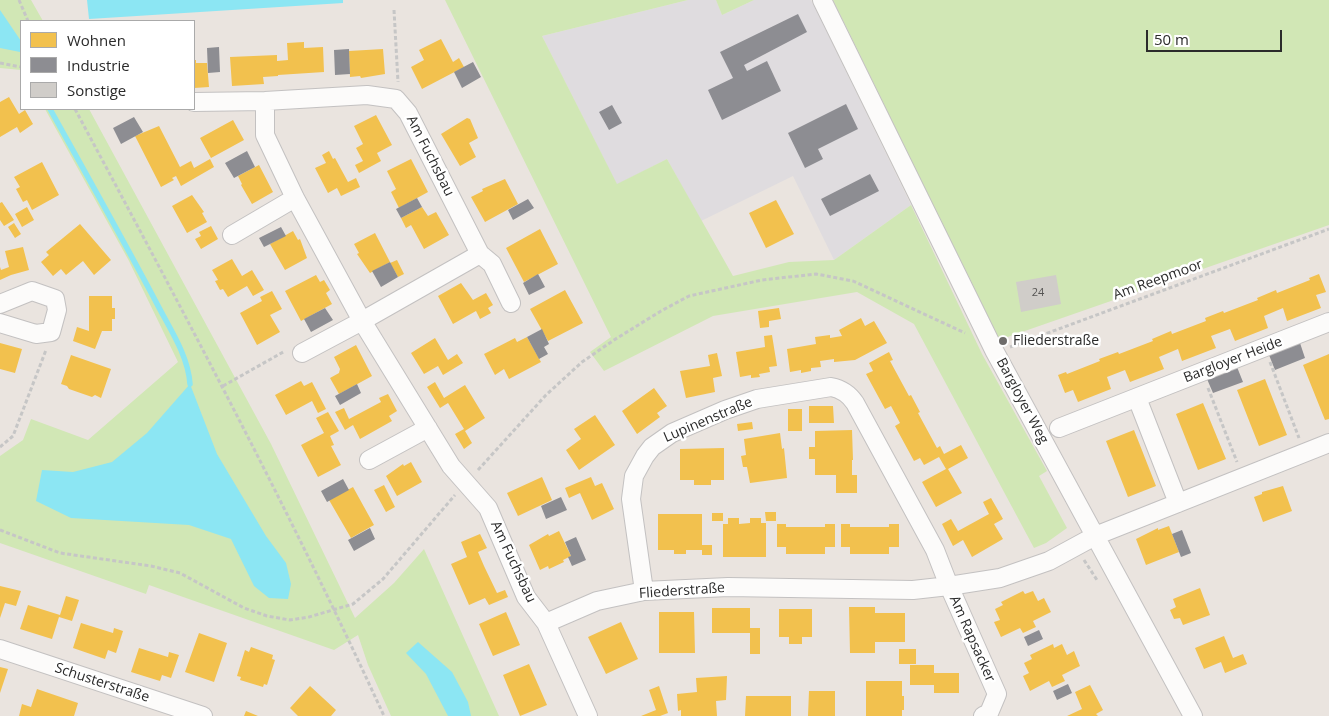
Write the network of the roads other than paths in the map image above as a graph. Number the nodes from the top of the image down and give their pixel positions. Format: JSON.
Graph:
{"nodes":[{"id":1,"x":822,"y":0,"type":"edge"},
{"id":2,"x":265,"y":101,"type":"junction"},
{"id":3,"x":195,"y":102,"type":"edge"},
{"id":4,"x":295,"y":198,"type":"junction"},
{"id":5,"x":232,"y":235,"type":"dead end"},
{"id":6,"x":480,"y":254,"type":"junction"},
{"id":7,"x":511,"y":303,"type":"dead end"},
{"id":8,"x":0,"y":304,"type":"edge"},
{"id":9,"x":362,"y":321,"type":"junction"},
{"id":10,"x":1329,"y":322,"type":"edge"},
{"id":11,"x":0,"y":323,"type":"edge"},
{"id":12,"x":302,"y":353,"type":"road end"},
{"id":13,"x":1137,"y":398,"type":"junction"},
{"id":14,"x":428,"y":428,"type":"junction"},
{"id":15,"x":1059,"y":428,"type":"dead end"},
{"id":16,"x":1329,"y":443,"type":"edge"},
{"id":17,"x":369,"y":460,"type":"dead end"},
{"id":18,"x":1178,"y":503,"type":"junction"},
{"id":19,"x":1095,"y":536,"type":"junction"},
{"id":20,"x":949,"y":586,"type":"junction"},
{"id":21,"x":644,"y":591,"type":"junction"},
{"id":22,"x":546,"y":623,"type":"junction"},
{"id":23,"x":0,"y":649,"type":"edge"},
{"id":24,"x":203,"y":716,"type":"edge"},
{"id":25,"x":588,"y":716,"type":"edge"},
{"id":26,"x":983,"y":716,"type":"edge"},
{"id":27,"x":1193,"y":716,"type":"edge"}],
"edges":[{"from":1,"to":19,"type":"street","name":"Bargloyer Weg"},
{"from":2,"to":3,"type":"street"},
{"from":2,"to":4,"type":"street","name":"Am Fuchsbau"},
{"from":2,"to":6,"type":"street","name":"Am Fuchsbau"},
{"from":4,"to":5,"type":"street"},
{"from":4,"to":9,"type":"street","name":"Am Fuchsbau"},
{"from":6,"to":7,"type":"street","name":"Am Fuchsbau"},
{"from":6,"to":9,"type":"street"},
{"from":8,"to":11,"type":"street"},
{"from":9,"to":12,"type":"street"},
{"from":9,"to":14,"type":"street","name":"Am Fuchsbau"},
{"from":10,"to":13,"type":"street","name":"Bargloyer Heide"},
{"from":13,"to":15,"type":"street","name":"Bargloyer Heide"},
{"from":13,"to":18,"type":"street"},
{"from":14,"to":17,"type":"street"},
{"from":14,"to":22,"type":"street","name":"Am Fuchsbau"},
{"from":16,"to":18,"type":"street"},
{"from":18,"to":19,"type":"street"},
{"from":19,"to":20,"type":"street","name":"Fliederstraße"},
{"from":19,"to":27,"type":"street","name":"Bargloyer Weg"},
{"from":20,"to":21,"type":"street","name":"Fliederstraße"},
{"from":20,"to":21,"type":"street","name":"Lupinenstraße"},
{"from":20,"to":26,"type":"street","name":"Am Rapsacker"},
{"from":21,"to":22,"type":"street","name":"Fliederstraße"},
{"from":22,"to":25,"type":"street"},
{"from":23,"to":24,"type":"street","name":"Schusterstraße"}]}
